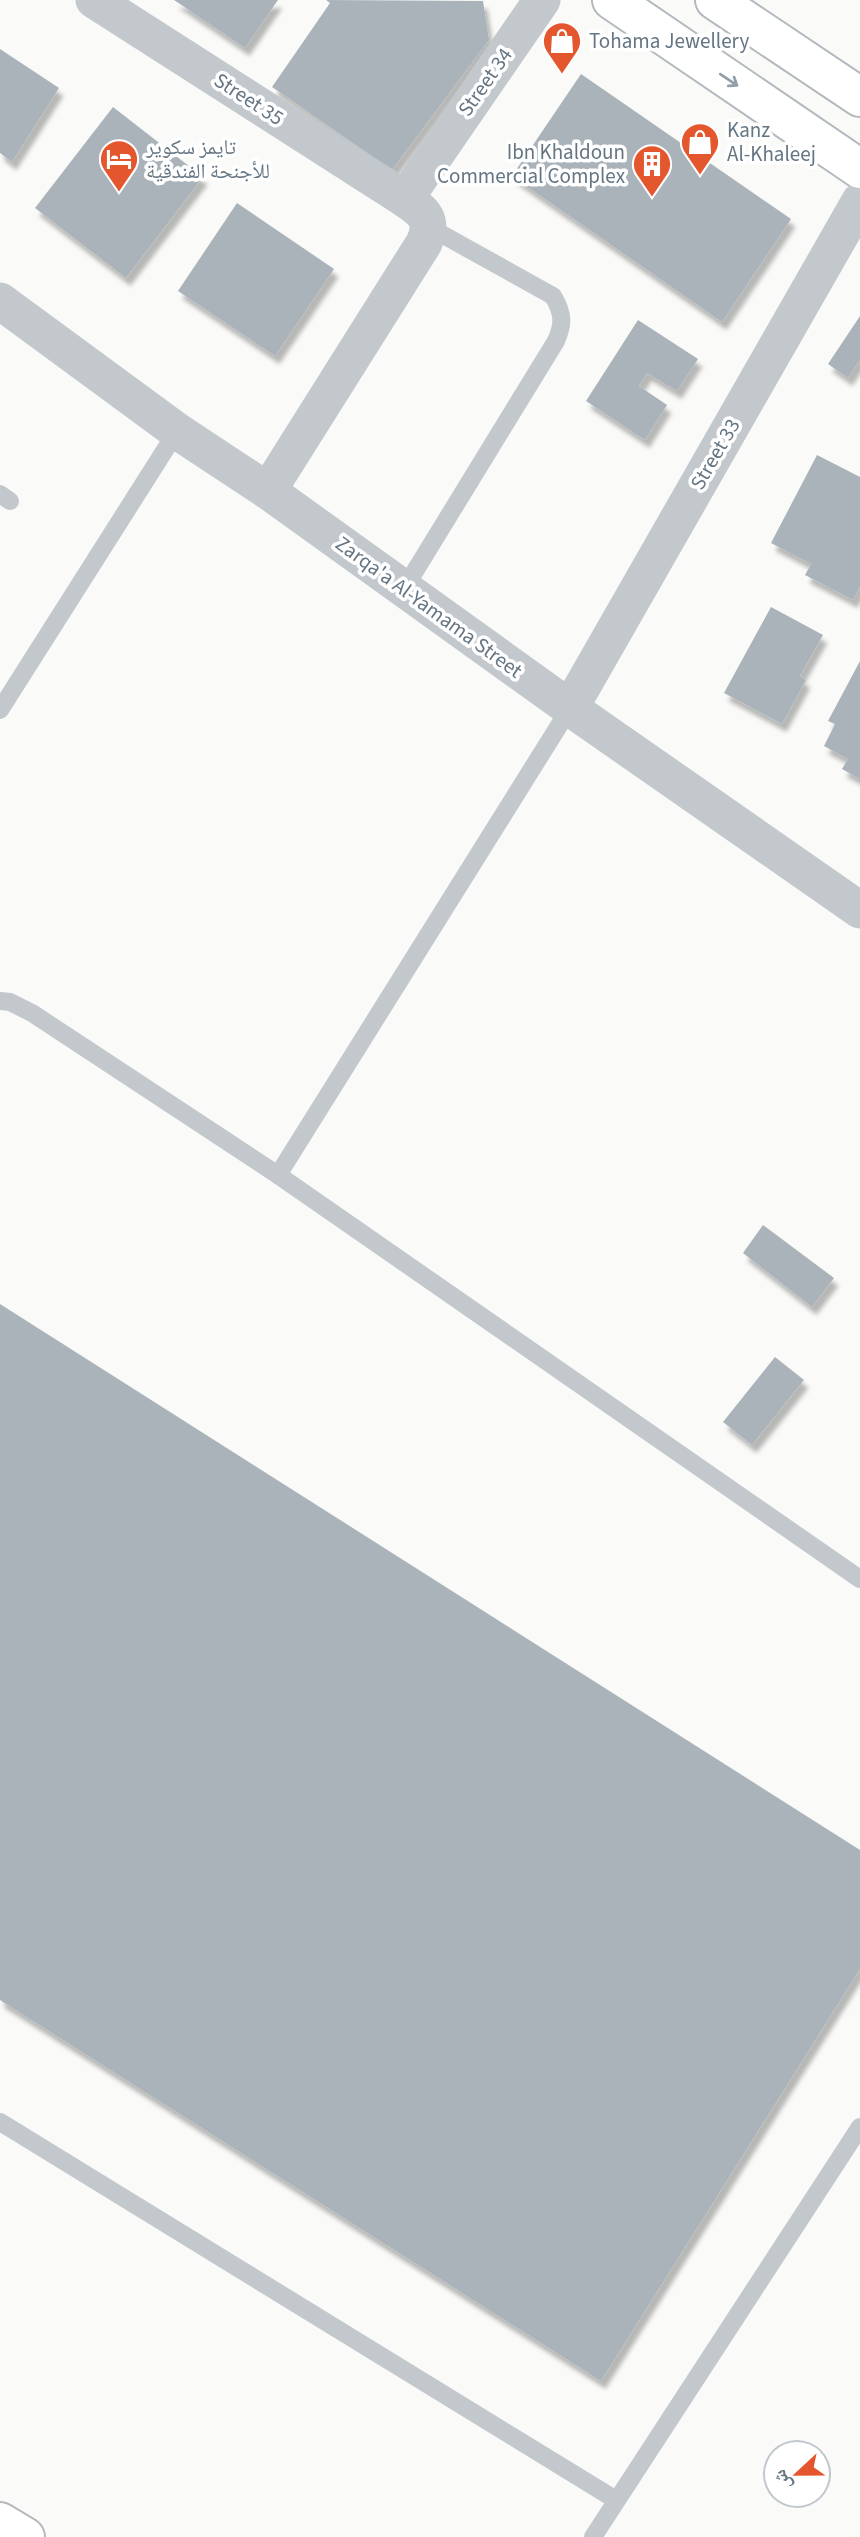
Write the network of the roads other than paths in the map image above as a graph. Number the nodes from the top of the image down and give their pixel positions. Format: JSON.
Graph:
{"nodes":[{"id":1,"x":94,"y":0,"type":"edge"},
{"id":2,"x":541,"y":0,"type":"edge"},
{"id":3,"x":612,"y":0,"type":"edge"},
{"id":4,"x":715,"y":0,"type":"edge"},
{"id":5,"x":860,"y":97,"type":"edge"},
{"id":6,"x":860,"y":169,"type":"edge"},
{"id":7,"x":405,"y":199,"type":"junction"},
{"id":8,"x":860,"y":201,"type":"edge"},
{"id":9,"x":429,"y":228,"type":"junction"},
{"id":10,"x":0,"y":301,"type":"edge"},
{"id":11,"x":177,"y":431,"type":"junction"},
{"id":12,"x":268,"y":492,"type":"junction"},
{"id":13,"x":404,"y":589,"type":"junction"},
{"id":14,"x":570,"y":708,"type":"junction"},
{"id":15,"x":0,"y":710,"type":"edge"},
{"id":16,"x":860,"y":909,"type":"edge"},
{"id":17,"x":0,"y":1001,"type":"edge"},
{"id":18,"x":278,"y":1175,"type":"junction"},
{"id":19,"x":860,"y":1579,"type":"edge"},
{"id":20,"x":0,"y":2122,"type":"edge"},
{"id":21,"x":860,"y":2127,"type":"edge"},
{"id":22,"x":616,"y":2500,"type":"junction"},
{"id":23,"x":0,"y":2522,"type":"edge"},
{"id":24,"x":25,"y":2537,"type":"edge"},
{"id":25,"x":593,"y":2537,"type":"edge"}],
"edges":[{"from":1,"to":7,"type":"street","name":"Street 35"},
{"from":2,"to":7,"type":"street","name":"Street 34"},
{"from":3,"to":6,"type":"street","one_way":true},
{"from":4,"to":5,"type":"street"},
{"from":7,"to":9,"type":"street","name":"Street 35"},
{"from":8,"to":14,"type":"street","name":"Street 33"},
{"from":9,"to":12,"type":"street"},
{"from":9,"to":13,"type":"lane"},
{"from":10,"to":11,"type":"street","name":"Zarqa'a Al-Yamama Street"},
{"from":11,"to":12,"type":"street","name":"Zarqa'a Al-Yamama Street"},
{"from":11,"to":15,"type":"lane"},
{"from":12,"to":13,"type":"street","name":"Zarqa'a Al-Yamama Street"},
{"from":13,"to":14,"type":"street","name":"Zarqa'a Al-Yamama Street"},
{"from":14,"to":16,"type":"street","name":"Zarqa'a Al-Yamama Street"},
{"from":14,"to":18,"type":"lane"},
{"from":17,"to":18,"type":"lane"},
{"from":18,"to":19,"type":"lane"},
{"from":20,"to":22,"type":"lane"},
{"from":21,"to":22,"type":"lane"},
{"from":22,"to":25,"type":"lane"},
{"from":23,"to":24,"type":"street"}]}
